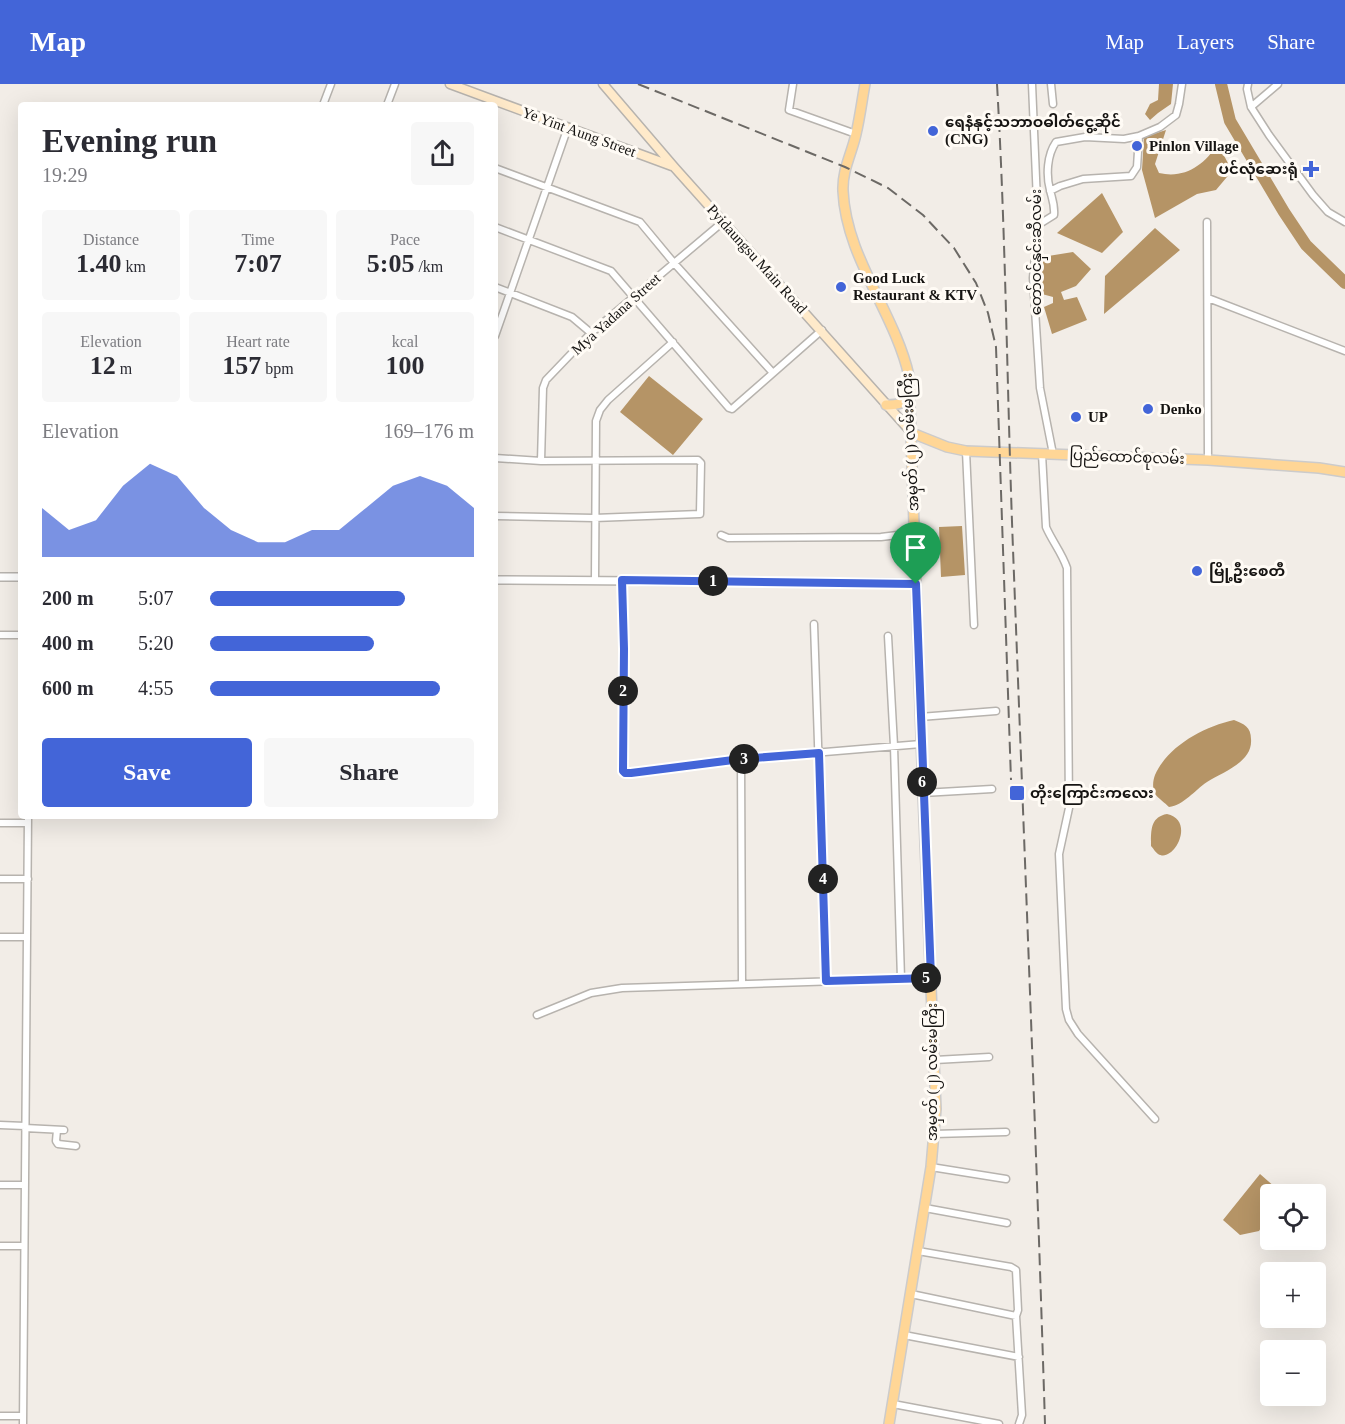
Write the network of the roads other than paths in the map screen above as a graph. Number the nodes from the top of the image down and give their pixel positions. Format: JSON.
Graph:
{"nodes":[{"id":1,"x":331,"y":84,"type":"edge"},
{"id":2,"x":394,"y":84,"type":"edge"},
{"id":3,"x":450,"y":84,"type":"edge"},
{"id":4,"x":603,"y":84,"type":"edge"},
{"id":5,"x":793,"y":84,"type":"edge"},
{"id":6,"x":865,"y":84,"type":"edge"},
{"id":7,"x":1032,"y":84,"type":"edge"},
{"id":8,"x":1051,"y":84,"type":"edge"},
{"id":9,"x":1182,"y":84,"type":"edge"},
{"id":10,"x":1248,"y":84,"type":"edge"},
{"id":11,"x":1278,"y":84,"type":"edge"},
{"id":12,"x":324,"y":102,"type":"edge"},
{"id":13,"x":388,"y":102,"type":"edge"},
{"id":14,"x":1053,"y":104,"type":"dead end"},
{"id":15,"x":1251,"y":107,"type":"junction"},
{"id":16,"x":568,"y":127,"type":"junction"},
{"id":17,"x":856,"y":134,"type":"junction"},
{"id":18,"x":1139,"y":136,"type":"junction"},
{"id":19,"x":675,"y":168,"type":"junction"},
{"id":20,"x":498,"y":169,"type":"edge"},
{"id":21,"x":548,"y":187,"type":"junction"},
{"id":22,"x":1050,"y":191,"type":"junction"},
{"id":23,"x":724,"y":221,"type":"junction"},
{"id":24,"x":1207,"y":222,"type":"dead end"},
{"id":25,"x":1345,"y":222,"type":"edge"},
{"id":26,"x":1038,"y":225,"type":"junction"},
{"id":27,"x":498,"y":228,"type":"edge"},
{"id":28,"x":530,"y":240,"type":"junction"},
{"id":29,"x":674,"y":263,"type":"junction"},
{"id":30,"x":498,"y":288,"type":"edge"},
{"id":31,"x":510,"y":292,"type":"junction"},
{"id":32,"x":634,"y":297,"type":"junction"},
{"id":33,"x":1208,"y":298,"type":"junction"},
{"id":34,"x":498,"y":327,"type":"edge"},
{"id":35,"x":822,"y":330,"type":"junction"},
{"id":36,"x":591,"y":333,"type":"junction"},
{"id":37,"x":673,"y":342,"type":"junction"},
{"id":38,"x":1345,"y":351,"type":"edge"},
{"id":39,"x":773,"y":373,"type":"junction"},
{"id":40,"x":911,"y":392,"type":"junction"},
{"id":41,"x":886,"y":405,"type":"junction"},
{"id":42,"x":912,"y":433,"type":"junction"},
{"id":43,"x":966,"y":451,"type":"junction"},
{"id":44,"x":1042,"y":454,"type":"junction"},
{"id":45,"x":1053,"y":454,"type":"junction"},
{"id":46,"x":498,"y":458,"type":"edge"},
{"id":47,"x":1208,"y":460,"type":"junction"},
{"id":48,"x":541,"y":461,"type":"junction"},
{"id":49,"x":594,"y":461,"type":"junction"},
{"id":50,"x":1345,"y":472,"type":"edge"},
{"id":51,"x":498,"y":516,"type":"edge"},
{"id":52,"x":594,"y":518,"type":"junction"},
{"id":53,"x":914,"y":533,"type":"junction"},
{"id":54,"x":721,"y":535,"type":"dead end"},
{"id":55,"x":0,"y":577,"type":"edge"},
{"id":56,"x":18,"y":577,"type":"edge"},
{"id":57,"x":498,"y":580,"type":"edge"},
{"id":58,"x":595,"y":580,"type":"junction"},
{"id":59,"x":622,"y":580,"type":"junction"},
{"id":60,"x":916,"y":584,"type":"junction"},
{"id":61,"x":814,"y":624,"type":"dead end"},
{"id":62,"x":974,"y":625,"type":"dead end"},
{"id":63,"x":0,"y":635,"type":"edge"},
{"id":64,"x":18,"y":635,"type":"edge"},
{"id":65,"x":888,"y":636,"type":"dead end"},
{"id":66,"x":996,"y":711,"type":"dead end"},
{"id":67,"x":920,"y":717,"type":"junction"},
{"id":68,"x":921,"y":744,"type":"junction"},
{"id":69,"x":894,"y":746,"type":"junction"},
{"id":70,"x":819,"y":753,"type":"junction"},
{"id":71,"x":741,"y":759,"type":"junction"},
{"id":72,"x":992,"y":789,"type":"dead end"},
{"id":73,"x":922,"y":793,"type":"junction"},
{"id":74,"x":28,"y":820,"type":"edge"},
{"id":75,"x":0,"y":823,"type":"edge"},
{"id":76,"x":0,"y":879,"type":"edge"},
{"id":77,"x":28,"y":879,"type":"junction"},
{"id":78,"x":0,"y":937,"type":"edge"},
{"id":79,"x":27,"y":938,"type":"junction"},
{"id":80,"x":931,"y":978,"type":"junction"},
{"id":81,"x":901,"y":979,"type":"junction"},
{"id":82,"x":826,"y":981,"type":"junction"},
{"id":83,"x":742,"y":984,"type":"junction"},
{"id":84,"x":537,"y":1015,"type":"dead end"},
{"id":85,"x":989,"y":1057,"type":"dead end"},
{"id":86,"x":935,"y":1060,"type":"junction"},
{"id":87,"x":1155,"y":1119,"type":"dead end"},
{"id":88,"x":0,"y":1125,"type":"edge"},
{"id":89,"x":25,"y":1127,"type":"junction"},
{"id":90,"x":1006,"y":1132,"type":"dead end"},
{"id":91,"x":934,"y":1134,"type":"junction"},
{"id":92,"x":76,"y":1146,"type":"dead end"},
{"id":93,"x":931,"y":1167,"type":"junction"},
{"id":94,"x":1006,"y":1179,"type":"dead end"},
{"id":95,"x":0,"y":1185,"type":"edge"},
{"id":96,"x":24,"y":1185,"type":"junction"},
{"id":97,"x":925,"y":1208,"type":"junction"},
{"id":98,"x":1007,"y":1222,"type":"dead end"},
{"id":99,"x":0,"y":1246,"type":"edge"},
{"id":100,"x":24,"y":1246,"type":"junction"},
{"id":101,"x":918,"y":1251,"type":"junction"},
{"id":102,"x":910,"y":1294,"type":"junction"},
{"id":103,"x":1016,"y":1316,"type":"junction"},
{"id":104,"x":904,"y":1335,"type":"junction"},
{"id":105,"x":1019,"y":1357,"type":"junction"},
{"id":106,"x":893,"y":1404,"type":"junction"},
{"id":107,"x":0,"y":1416,"type":"edge"},
{"id":108,"x":23,"y":1416,"type":"junction"},
{"id":109,"x":22,"y":1424,"type":"edge"},
{"id":110,"x":889,"y":1424,"type":"edge"},
{"id":111,"x":999,"y":1424,"type":"edge"},
{"id":112,"x":1018,"y":1424,"type":"edge"}],
"edges":[{"from":1,"to":12,"type":"street"},
{"from":2,"to":13,"type":"street"},
{"from":3,"to":16,"type":"main road","name":"Ye Yint Aung Street"},
{"from":4,"to":19,"type":"main road","name":"Pyidaungsu Main Road"},
{"from":5,"to":17,"type":"street"},
{"from":6,"to":17,"type":"main road","name":"အမှတ် (၂) လမ်းမကြီး"},
{"from":7,"to":26,"type":"street","name":"တော်ဝင်နှင်းဆီလမ်း"},
{"from":8,"to":14,"type":"street"},
{"from":9,"to":18,"type":"street"},
{"from":10,"to":15,"type":"street"},
{"from":11,"to":15,"type":"street"},
{"from":15,"to":25,"type":"street"},
{"from":16,"to":19,"type":"main road","name":"Ye Yint Aung Street"},
{"from":16,"to":21,"type":"street"},
{"from":17,"to":40,"type":"main road","name":"အမှတ် (၂) လမ်းမကြီး"},
{"from":18,"to":22,"type":"street"},
{"from":18,"to":22,"type":"street"},
{"from":19,"to":23,"type":"main road","name":"Pyidaungsu Main Road"},
{"from":20,"to":21,"type":"street"},
{"from":21,"to":28,"type":"street"},
{"from":21,"to":29,"type":"street"},
{"from":22,"to":26,"type":"street"},
{"from":23,"to":29,"type":"street","name":"Mya Yadana Street"},
{"from":23,"to":35,"type":"main road","name":"Pyidaungsu Main Road"},
{"from":24,"to":33,"type":"street"},
{"from":26,"to":45,"type":"street","name":"တော်ဝင်နှင်းဆီလမ်း"},
{"from":27,"to":28,"type":"street"},
{"from":28,"to":31,"type":"street"},
{"from":28,"to":32,"type":"street"},
{"from":29,"to":32,"type":"street","name":"Mya Yadana Street"},
{"from":29,"to":39,"type":"street"},
{"from":30,"to":31,"type":"street"},
{"from":31,"to":34,"type":"street"},
{"from":31,"to":36,"type":"street"},
{"from":32,"to":36,"type":"street","name":"Mya Yadana Street"},
{"from":32,"to":37,"type":"street"},
{"from":33,"to":38,"type":"street"},
{"from":33,"to":47,"type":"street"},
{"from":35,"to":39,"type":"street"},
{"from":35,"to":41,"type":"main road","name":"Pyidaungsu Main Road"},
{"from":36,"to":48,"type":"street","name":"Mya Yadana Street"},
{"from":37,"to":39,"type":"street"},
{"from":37,"to":49,"type":"street"},
{"from":40,"to":41,"type":"main road"},
{"from":40,"to":42,"type":"main road","name":"အမှတ် (၂) လမ်းမကြီး"},
{"from":41,"to":42,"type":"main road","name":"Pyidaungsu Main Road"},
{"from":42,"to":43,"type":"main road","name":"ပြည်ထောင်စုလမ်း"},
{"from":42,"to":53,"type":"main road","name":"အမှတ် (၂) လမ်းမကြီး"},
{"from":43,"to":44,"type":"main road","name":"ပြည်ထောင်စုလမ်း"},
{"from":43,"to":62,"type":"street"},
{"from":44,"to":45,"type":"main road","name":"ပြည်ထောင်စုလမ်း"},
{"from":44,"to":87,"type":"street"},
{"from":45,"to":47,"type":"main road","name":"ပြည်ထောင်စုလမ်း"},
{"from":46,"to":48,"type":"street"},
{"from":47,"to":50,"type":"main road","name":"ပြည်ထောင်စုလမ်း"},
{"from":48,"to":49,"type":"street"},
{"from":49,"to":52,"type":"street"},
{"from":49,"to":52,"type":"street"},
{"from":51,"to":52,"type":"street"},
{"from":52,"to":58,"type":"street"},
{"from":53,"to":54,"type":"street"},
{"from":53,"to":60,"type":"main road","name":"အမှတ် (၂) လမ်းမကြီး"},
{"from":55,"to":56,"type":"street"},
{"from":57,"to":58,"type":"street"},
{"from":58,"to":59,"type":"street"},
{"from":59,"to":60,"type":"street"},
{"from":59,"to":71,"type":"street"},
{"from":60,"to":67,"type":"main road","name":"အမှတ် (၂) လမ်းမကြီး"},
{"from":61,"to":70,"type":"street"},
{"from":63,"to":64,"type":"street"},
{"from":65,"to":69,"type":"street"},
{"from":66,"to":67,"type":"street"},
{"from":67,"to":68,"type":"main road","name":"အမှတ် (၂) လမ်းမကြီး"},
{"from":68,"to":69,"type":"street"},
{"from":68,"to":73,"type":"main road","name":"အမှတ် (၂) လမ်းမကြီး"},
{"from":69,"to":70,"type":"street"},
{"from":69,"to":81,"type":"street"},
{"from":70,"to":71,"type":"street"},
{"from":70,"to":82,"type":"street"},
{"from":71,"to":83,"type":"street"},
{"from":72,"to":73,"type":"street"},
{"from":73,"to":80,"type":"main road","name":"အမှတ် (၂) လမ်းမကြီး"},
{"from":74,"to":75,"type":"street"},
{"from":74,"to":77,"type":"street"},
{"from":76,"to":77,"type":"street"},
{"from":77,"to":79,"type":"street"},
{"from":78,"to":79,"type":"street"},
{"from":79,"to":89,"type":"street"},
{"from":80,"to":81,"type":"street"},
{"from":80,"to":86,"type":"main road","name":"အမှတ် (၂) လမ်းမကြီး"},
{"from":81,"to":82,"type":"street"},
{"from":82,"to":83,"type":"street"},
{"from":83,"to":84,"type":"street"},
{"from":85,"to":86,"type":"street"},
{"from":86,"to":91,"type":"main road","name":"အမှတ် (၂) လမ်းမကြီး"},
{"from":88,"to":89,"type":"street"},
{"from":89,"to":92,"type":"street"},
{"from":89,"to":96,"type":"street"},
{"from":90,"to":91,"type":"street"},
{"from":91,"to":93,"type":"main road","name":"အမှတ် (၂) လမ်းမကြီး"},
{"from":93,"to":94,"type":"street"},
{"from":93,"to":97,"type":"main road","name":"အမှတ် (၂) လမ်းမကြီး"},
{"from":95,"to":96,"type":"street"},
{"from":96,"to":100,"type":"street"},
{"from":97,"to":98,"type":"street"},
{"from":97,"to":101,"type":"main road","name":"အမှတ် (၂) လမ်းမကြီး"},
{"from":99,"to":100,"type":"street"},
{"from":100,"to":108,"type":"street"},
{"from":101,"to":102,"type":"main road","name":"အမှတ် (၂) လမ်းမကြီး"},
{"from":101,"to":103,"type":"street"},
{"from":102,"to":103,"type":"street"},
{"from":102,"to":104,"type":"main road","name":"အမှတ် (၂) လမ်းမကြီး"},
{"from":103,"to":105,"type":"street"},
{"from":104,"to":105,"type":"street"},
{"from":104,"to":106,"type":"main road","name":"အမှတ် (၂) လမ်းမကြီး"},
{"from":105,"to":112,"type":"street"},
{"from":106,"to":110,"type":"main road","name":"အမှတ် (၂) လမ်းမကြီး"},
{"from":106,"to":111,"type":"street"},
{"from":107,"to":108,"type":"street"},
{"from":108,"to":109,"type":"street"}]}
